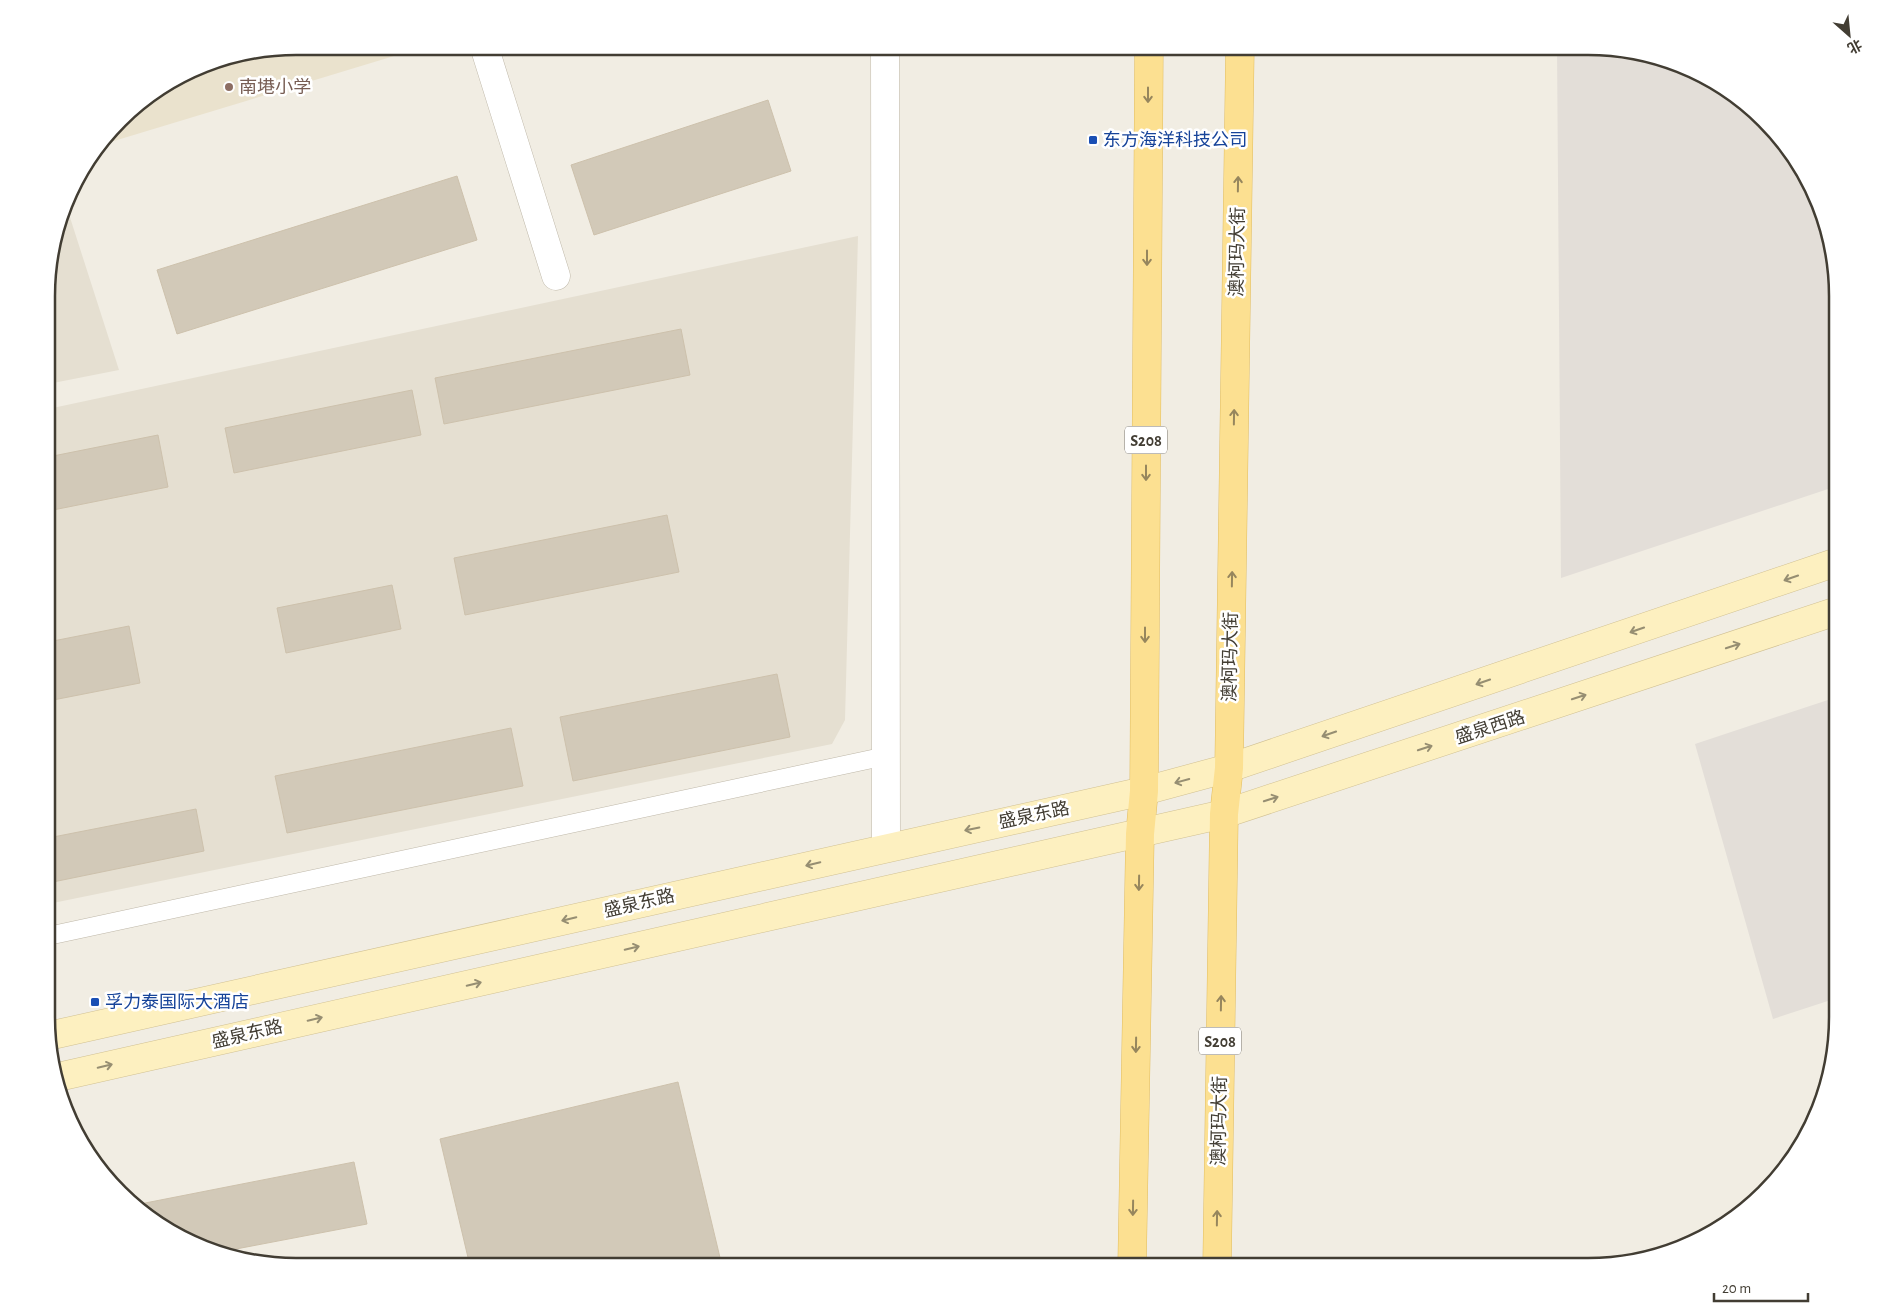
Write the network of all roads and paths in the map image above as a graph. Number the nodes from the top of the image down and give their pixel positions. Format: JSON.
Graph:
{"nodes":[{"id":1,"x":487,"y":55,"type":"edge"},
{"id":2,"x":885,"y":55,"type":"edge"},
{"id":3,"x":1149,"y":55,"type":"edge"},
{"id":4,"x":1240,"y":55,"type":"edge"},
{"id":5,"x":556,"y":276,"type":"dead end"},
{"id":6,"x":1829,"y":565,"type":"edge"},
{"id":7,"x":1829,"y":615,"type":"edge"},
{"id":8,"x":886,"y":756,"type":"junction"},
{"id":9,"x":1228,"y":768,"type":"junction"},
{"id":10,"x":1144,"y":791,"type":"junction"},
{"id":11,"x":1224,"y":814,"type":"junction"},
{"id":12,"x":1140,"y":834,"type":"junction"},
{"id":13,"x":886,"y":848,"type":"junction"},
{"id":14,"x":55,"y":934,"type":"edge"},
{"id":15,"x":56,"y":1034,"type":"edge"},
{"id":16,"x":62,"y":1076,"type":"edge"},
{"id":17,"x":1132,"y":1258,"type":"edge"},
{"id":18,"x":1217,"y":1258,"type":"edge"}],
"edges":[{"from":1,"to":5,"type":"street"},
{"from":2,"to":8,"type":"street"},
{"from":3,"to":10,"type":"main road","number":"S208","one_way":true},
{"from":9,"to":4,"type":"main road","name":"澳柯玛大街","number":"S208","one_way":true},
{"from":6,"to":9,"type":"street","one_way":true},
{"from":11,"to":7,"type":"street","name":"盛泉西路","one_way":true},
{"from":8,"to":13,"type":"street"},
{"from":8,"to":14,"type":"lane"},
{"from":9,"to":10,"type":"street","name":"盛泉东路","one_way":true},
{"from":9,"to":11,"type":"main road","name":"澳柯玛大街","number":"S208"},
{"from":10,"to":12,"type":"main road","number":"S208"},
{"from":10,"to":13,"type":"street","name":"盛泉东路","one_way":true},
{"from":11,"to":12,"type":"street","name":"盛泉西路"},
{"from":18,"to":11,"type":"main road","name":"澳柯玛大街","number":"S208","one_way":true},
{"from":16,"to":12,"type":"street","name":"盛泉东路","one_way":true},
{"from":12,"to":17,"type":"main road","number":"S208","one_way":true},
{"from":13,"to":15,"type":"street","name":"盛泉东路","one_way":true}]}
